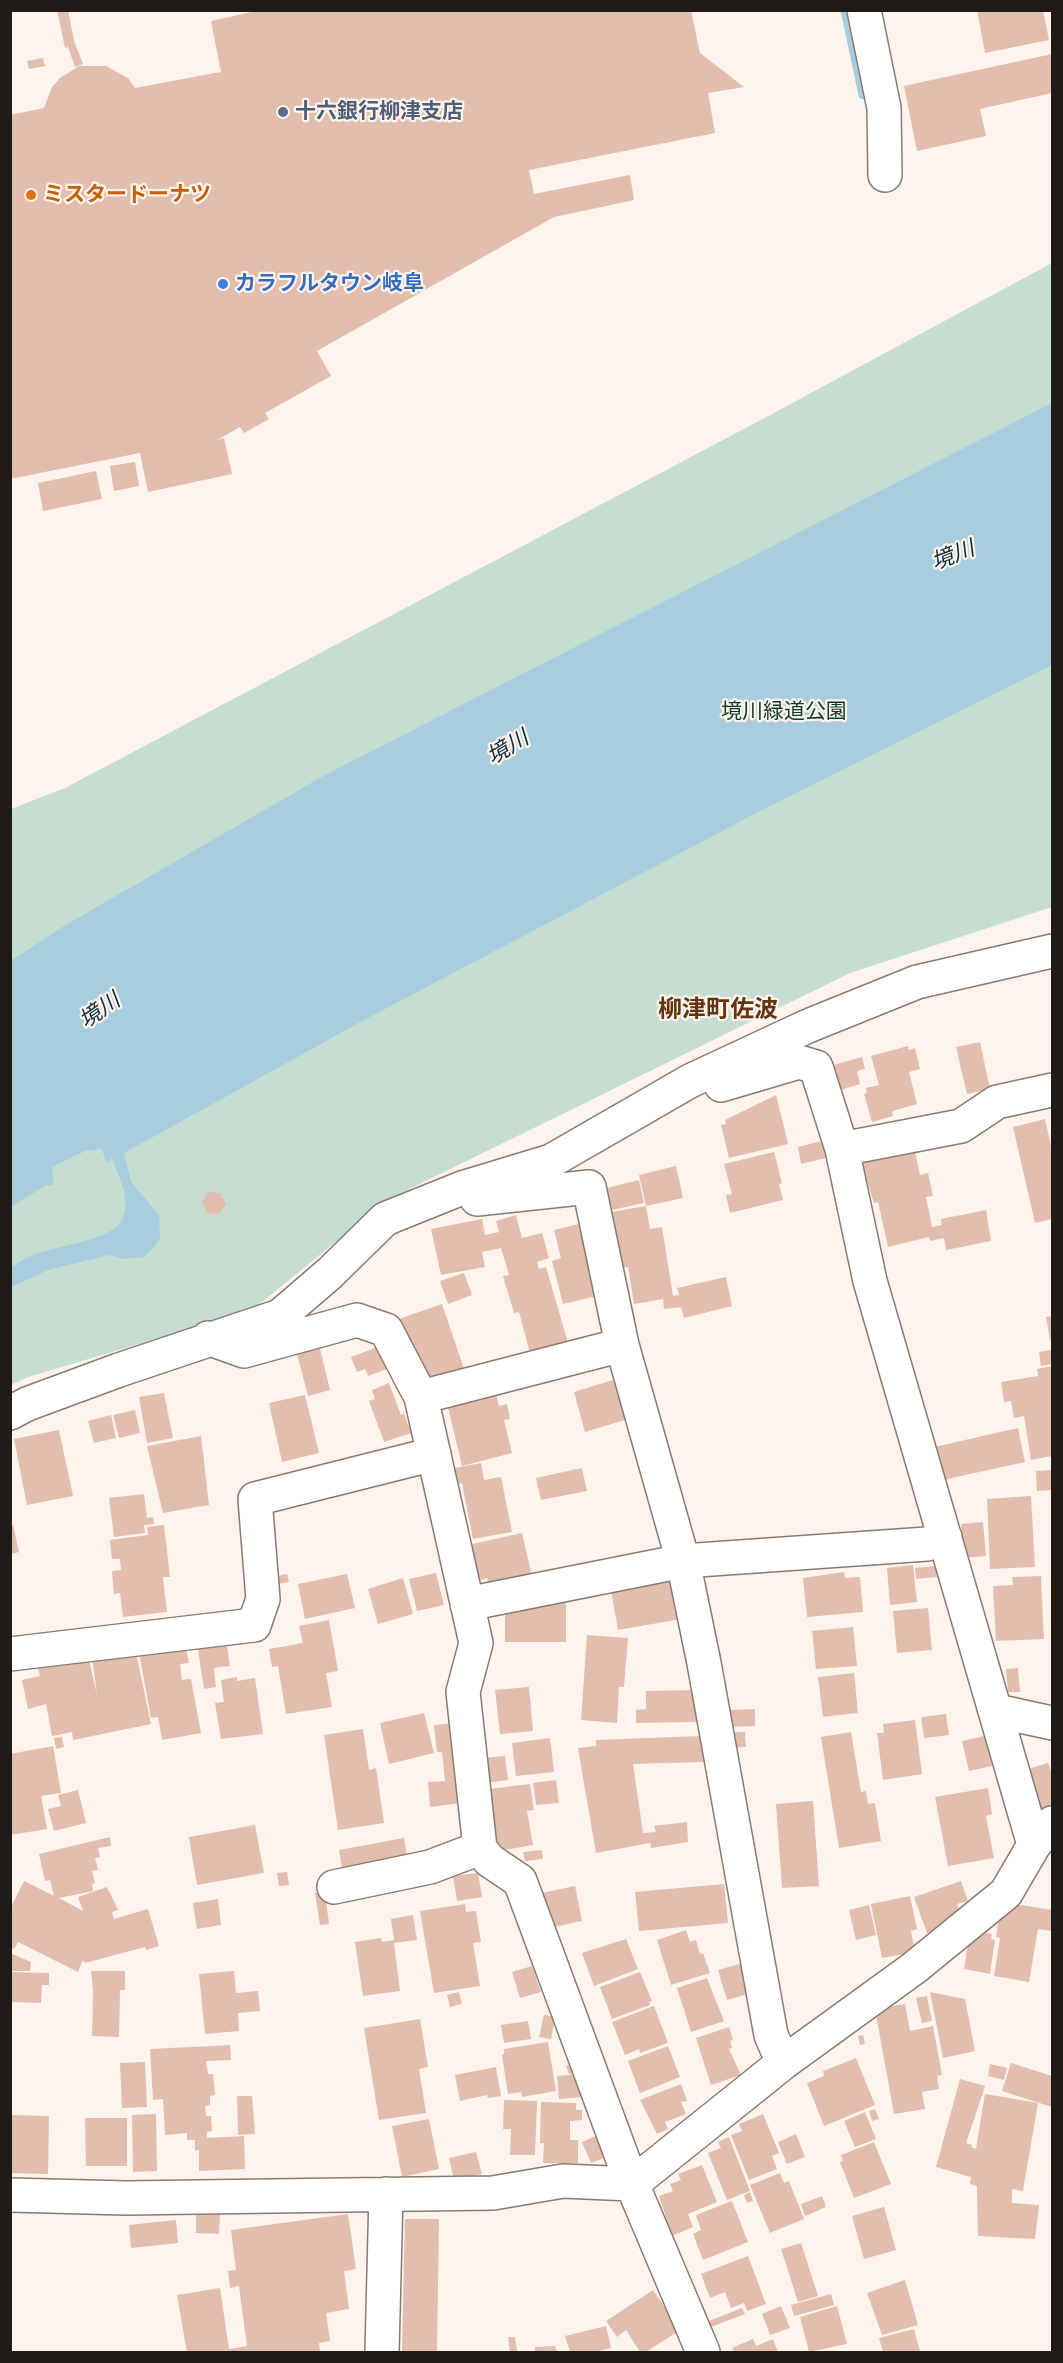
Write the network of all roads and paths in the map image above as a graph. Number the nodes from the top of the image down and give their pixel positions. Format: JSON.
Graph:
{"nodes":[{"id":1,"x":864,"y":10,"type":"edge"},
{"id":2,"x":885,"y":174,"type":"dead end"},
{"id":3,"x":1053,"y":951,"type":"edge"},
{"id":4,"x":690,"y":1081,"type":"junction"},
{"id":5,"x":1053,"y":1090,"type":"edge"},
{"id":6,"x":842,"y":1149,"type":"junction"},
{"id":7,"x":462,"y":1188,"type":"junction"},
{"id":8,"x":208,"y":1338,"type":"junction"},
{"id":9,"x":622,"y":1345,"type":"junction"},
{"id":10,"x":421,"y":1397,"type":"junction"},
{"id":11,"x":10,"y":1413,"type":"edge"},
{"id":12,"x":434,"y":1454,"type":"junction"},
{"id":13,"x":945,"y":1537,"type":"junction"},
{"id":14,"x":683,"y":1562,"type":"junction"},
{"id":15,"x":467,"y":1604,"type":"junction"},
{"id":16,"x":10,"y":1654,"type":"edge"},
{"id":17,"x":997,"y":1711,"type":"junction"},
{"id":18,"x":1053,"y":1723,"type":"edge"},
{"id":19,"x":1043,"y":1834,"type":"edge"},
{"id":20,"x":480,"y":1848,"type":"junction"},
{"id":21,"x":334,"y":1887,"type":"dead end"},
{"id":22,"x":783,"y":2063,"type":"junction"},
{"id":23,"x":632,"y":2184,"type":"junction"},
{"id":24,"x":386,"y":2194,"type":"junction"},
{"id":25,"x":10,"y":2195,"type":"edge"},
{"id":26,"x":382,"y":2352,"type":"edge"},
{"id":27,"x":703,"y":2352,"type":"edge"}],
"edges":[{"from":1,"to":2,"type":"street"},
{"from":3,"to":4,"type":"street"},
{"from":4,"to":6,"type":"street"},
{"from":4,"to":7,"type":"street"},
{"from":5,"to":6,"type":"street"},
{"from":6,"to":13,"type":"street"},
{"from":7,"to":8,"type":"street"},
{"from":7,"to":9,"type":"street"},
{"from":8,"to":10,"type":"street"},
{"from":8,"to":11,"type":"street"},
{"from":9,"to":10,"type":"street"},
{"from":9,"to":14,"type":"street"},
{"from":10,"to":12,"type":"street"},
{"from":12,"to":15,"type":"street"},
{"from":12,"to":16,"type":"street"},
{"from":13,"to":14,"type":"street"},
{"from":13,"to":17,"type":"street"},
{"from":14,"to":15,"type":"street"},
{"from":14,"to":22,"type":"street"},
{"from":15,"to":20,"type":"street"},
{"from":17,"to":18,"type":"street"},
{"from":17,"to":19,"type":"street"},
{"from":19,"to":22,"type":"street"},
{"from":20,"to":21,"type":"street"},
{"from":20,"to":23,"type":"street"},
{"from":22,"to":23,"type":"street"},
{"from":23,"to":24,"type":"street"},
{"from":23,"to":27,"type":"street"},
{"from":24,"to":25,"type":"street"},
{"from":24,"to":26,"type":"street"}]}
